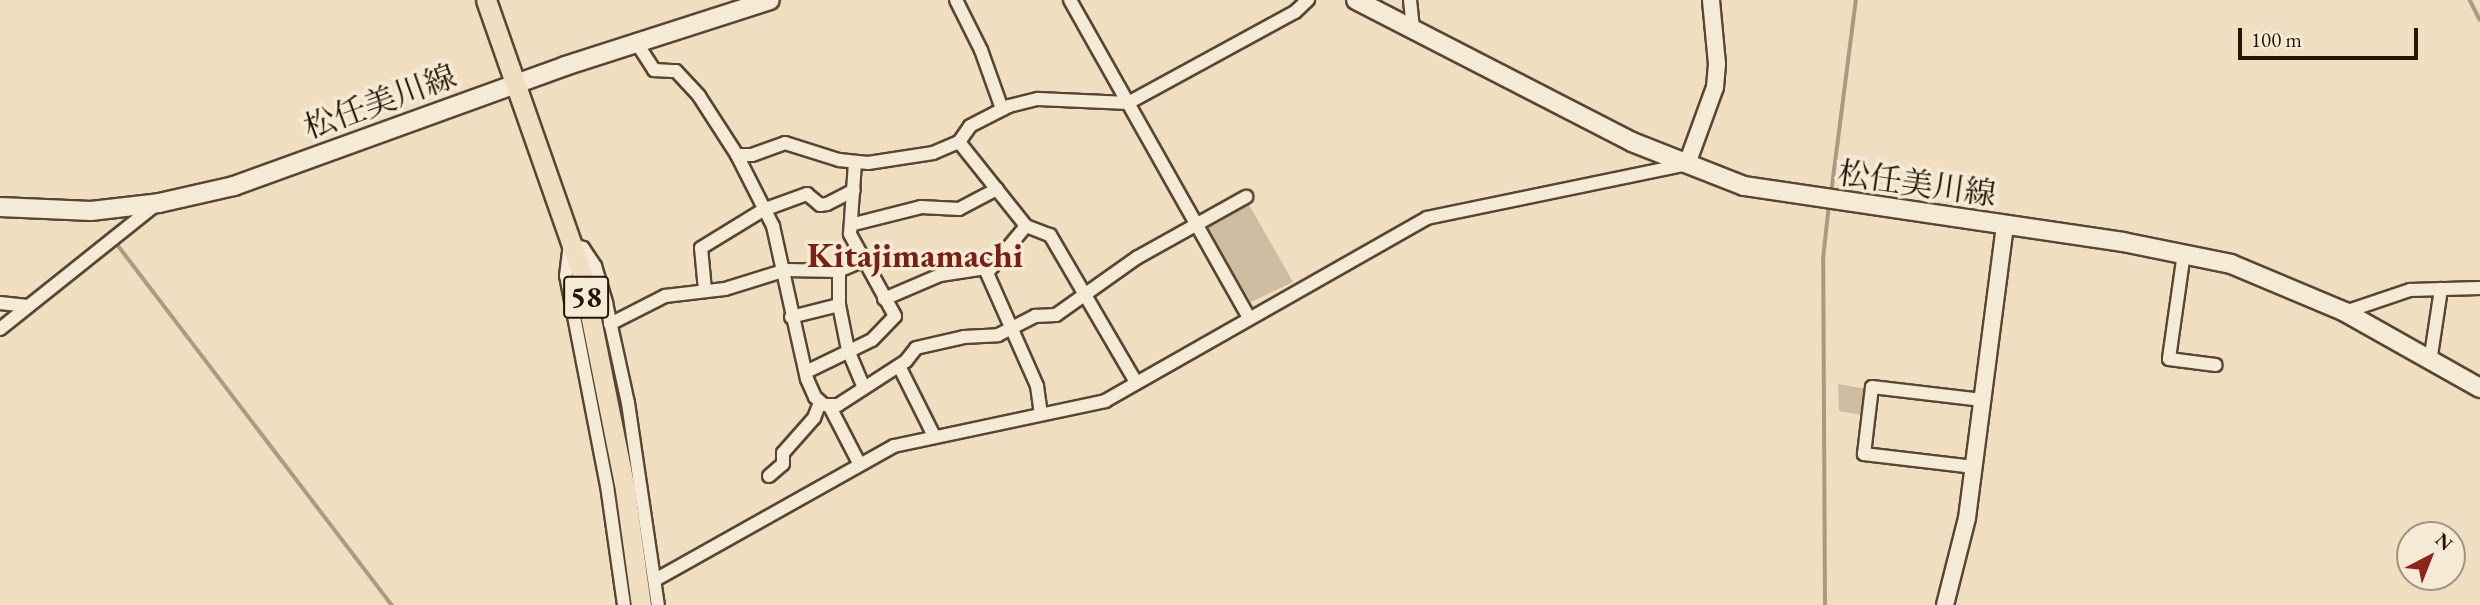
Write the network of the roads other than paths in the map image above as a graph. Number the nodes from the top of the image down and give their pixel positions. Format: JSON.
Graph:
{"nodes":[{"id":1,"x":486,"y":0,"type":"edge"},
{"id":2,"x":770,"y":0,"type":"edge"},
{"id":3,"x":957,"y":0,"type":"edge"},
{"id":4,"x":1070,"y":0,"type":"edge"},
{"id":5,"x":1308,"y":0,"type":"edge"},
{"id":6,"x":1356,"y":0,"type":"edge"},
{"id":7,"x":1410,"y":0,"type":"edge"},
{"id":8,"x":1711,"y":0,"type":"edge"},
{"id":9,"x":1413,"y":29,"type":"junction"},
{"id":10,"x":638,"y":45,"type":"junction"},
{"id":11,"x":517,"y":85,"type":"junction"},
{"id":12,"x":1128,"y":103,"type":"junction"},
{"id":13,"x":1002,"y":109,"type":"junction"},
{"id":14,"x":959,"y":142,"type":"junction"},
{"id":15,"x":737,"y":155,"type":"junction"},
{"id":16,"x":855,"y":163,"type":"junction"},
{"id":17,"x":1687,"y":164,"type":"junction"},
{"id":18,"x":997,"y":189,"type":"junction"},
{"id":19,"x":854,"y":190,"type":"junction"},
{"id":20,"x":1246,"y":197,"type":"dead end"},
{"id":21,"x":159,"y":203,"type":"junction"},
{"id":22,"x":0,"y":208,"type":"edge"},
{"id":23,"x":763,"y":210,"type":"junction"},
{"id":24,"x":854,"y":224,"type":"junction"},
{"id":25,"x":1197,"y":225,"type":"junction"},
{"id":26,"x":1026,"y":226,"type":"junction"},
{"id":27,"x":2006,"y":227,"type":"junction"},
{"id":28,"x":570,"y":243,"type":"junction"},
{"id":29,"x":2184,"y":253,"type":"junction"},
{"id":30,"x":862,"y":261,"type":"junction"},
{"id":31,"x":992,"y":267,"type":"junction"},
{"id":32,"x":786,"y":270,"type":"junction"},
{"id":33,"x":839,"y":271,"type":"junction"},
{"id":34,"x":2480,"y":288,"type":"edge"},
{"id":35,"x":2441,"y":289,"type":"junction"},
{"id":36,"x":705,"y":290,"type":"junction"},
{"id":37,"x":1086,"y":295,"type":"junction"},
{"id":38,"x":884,"y":299,"type":"junction"},
{"id":39,"x":0,"y":303,"type":"edge"},
{"id":40,"x":839,"y":305,"type":"junction"},
{"id":41,"x":28,"y":306,"type":"junction"},
{"id":42,"x":2345,"y":312,"type":"junction"},
{"id":43,"x":1248,"y":316,"type":"junction"},
{"id":44,"x":792,"y":317,"type":"junction"},
{"id":45,"x":610,"y":324,"type":"junction"},
{"id":46,"x":1010,"y":328,"type":"junction"},
{"id":47,"x":0,"y":329,"type":"edge"},
{"id":48,"x":848,"y":350,"type":"junction"},
{"id":49,"x":2430,"y":362,"type":"junction"},
{"id":50,"x":2216,"y":365,"type":"dead end"},
{"id":51,"x":899,"y":366,"type":"junction"},
{"id":52,"x":806,"y":372,"type":"junction"},
{"id":53,"x":1136,"y":382,"type":"junction"},
{"id":54,"x":864,"y":388,"type":"junction"},
{"id":55,"x":2480,"y":388,"type":"edge"},
{"id":56,"x":1982,"y":400,"type":"junction"},
{"id":57,"x":825,"y":403,"type":"junction"},
{"id":58,"x":1041,"y":414,"type":"junction"},
{"id":59,"x":934,"y":436,"type":"junction"},
{"id":60,"x":859,"y":463,"type":"junction"},
{"id":61,"x":1974,"y":467,"type":"junction"},
{"id":62,"x":769,"y":476,"type":"dead end"},
{"id":63,"x":655,"y":580,"type":"junction"},
{"id":64,"x":624,"y":605,"type":"edge"},
{"id":65,"x":641,"y":605,"type":"edge"},
{"id":66,"x":659,"y":605,"type":"edge"},
{"id":67,"x":1945,"y":605,"type":"edge"}],
"edges":[{"from":1,"to":11,"type":"main road","number":"58"},
{"from":2,"to":10,"type":"main road","name":"松任美川線"},
{"from":3,"to":13,"type":"street"},
{"from":4,"to":12,"type":"street"},
{"from":5,"to":12,"type":"street"},
{"from":6,"to":9,"type":"main road","name":"松任美川線"},
{"from":7,"to":9,"type":"street"},
{"from":8,"to":17,"type":"street"},
{"from":9,"to":17,"type":"main road","name":"松任美川線"},
{"from":10,"to":11,"type":"main road","name":"松任美川線"},
{"from":10,"to":15,"type":"street"},
{"from":11,"to":21,"type":"main road","name":"松任美川線"},
{"from":11,"to":28,"type":"main road","number":"58"},
{"from":12,"to":13,"type":"street"},
{"from":12,"to":25,"type":"street"},
{"from":13,"to":14,"type":"street"},
{"from":14,"to":16,"type":"street"},
{"from":14,"to":18,"type":"street"},
{"from":15,"to":16,"type":"street"},
{"from":15,"to":23,"type":"street"},
{"from":16,"to":19,"type":"street"},
{"from":17,"to":27,"type":"main road","name":"松任美川線"},
{"from":17,"to":43,"type":"street"},
{"from":18,"to":24,"type":"street"},
{"from":18,"to":26,"type":"street"},
{"from":19,"to":23,"type":"street"},
{"from":19,"to":24,"type":"street"},
{"from":20,"to":25,"type":"street"},
{"from":21,"to":22,"type":"main road","name":"松任美川線"},
{"from":21,"to":41,"type":"street"},
{"from":23,"to":32,"type":"street"},
{"from":23,"to":36,"type":"street"},
{"from":24,"to":30,"type":"street"},
{"from":25,"to":37,"type":"street"},
{"from":25,"to":43,"type":"street"},
{"from":26,"to":31,"type":"street"},
{"from":26,"to":37,"type":"street"},
{"from":27,"to":29,"type":"main road","name":"松任美川線"},
{"from":27,"to":56,"type":"street"},
{"from":28,"to":45,"type":"street"},
{"from":28,"to":64,"type":"street"},
{"from":28,"to":65,"type":"main road","number":"58"},
{"from":29,"to":42,"type":"main road","name":"松任美川線"},
{"from":29,"to":50,"type":"street"},
{"from":30,"to":33,"type":"street"},
{"from":30,"to":38,"type":"street"},
{"from":31,"to":38,"type":"street"},
{"from":31,"to":46,"type":"street"},
{"from":32,"to":33,"type":"street"},
{"from":32,"to":36,"type":"street"},
{"from":32,"to":44,"type":"street"},
{"from":33,"to":40,"type":"street"},
{"from":34,"to":35,"type":"street"},
{"from":35,"to":42,"type":"street"},
{"from":35,"to":49,"type":"street"},
{"from":36,"to":45,"type":"street"},
{"from":37,"to":46,"type":"street"},
{"from":37,"to":53,"type":"street"},
{"from":38,"to":48,"type":"street"},
{"from":39,"to":41,"type":"street"},
{"from":40,"to":44,"type":"street"},
{"from":40,"to":48,"type":"street"},
{"from":41,"to":47,"type":"street"},
{"from":42,"to":49,"type":"main road","name":"松任美川線"},
{"from":43,"to":53,"type":"street"},
{"from":44,"to":52,"type":"street"},
{"from":45,"to":63,"type":"street"},
{"from":46,"to":51,"type":"street"},
{"from":46,"to":58,"type":"street"},
{"from":48,"to":52,"type":"street"},
{"from":48,"to":54,"type":"street"},
{"from":49,"to":55,"type":"main road","name":"松任美川線"},
{"from":51,"to":54,"type":"street"},
{"from":51,"to":59,"type":"street"},
{"from":52,"to":57,"type":"street"},
{"from":53,"to":58,"type":"street"},
{"from":54,"to":57,"type":"street"},
{"from":56,"to":61,"type":"street"},
{"from":56,"to":61,"type":"street"},
{"from":57,"to":60,"type":"street"},
{"from":57,"to":62,"type":"street"},
{"from":58,"to":59,"type":"street"},
{"from":59,"to":60,"type":"street"},
{"from":60,"to":63,"type":"street"},
{"from":61,"to":67,"type":"street"},
{"from":63,"to":66,"type":"street"}]}
